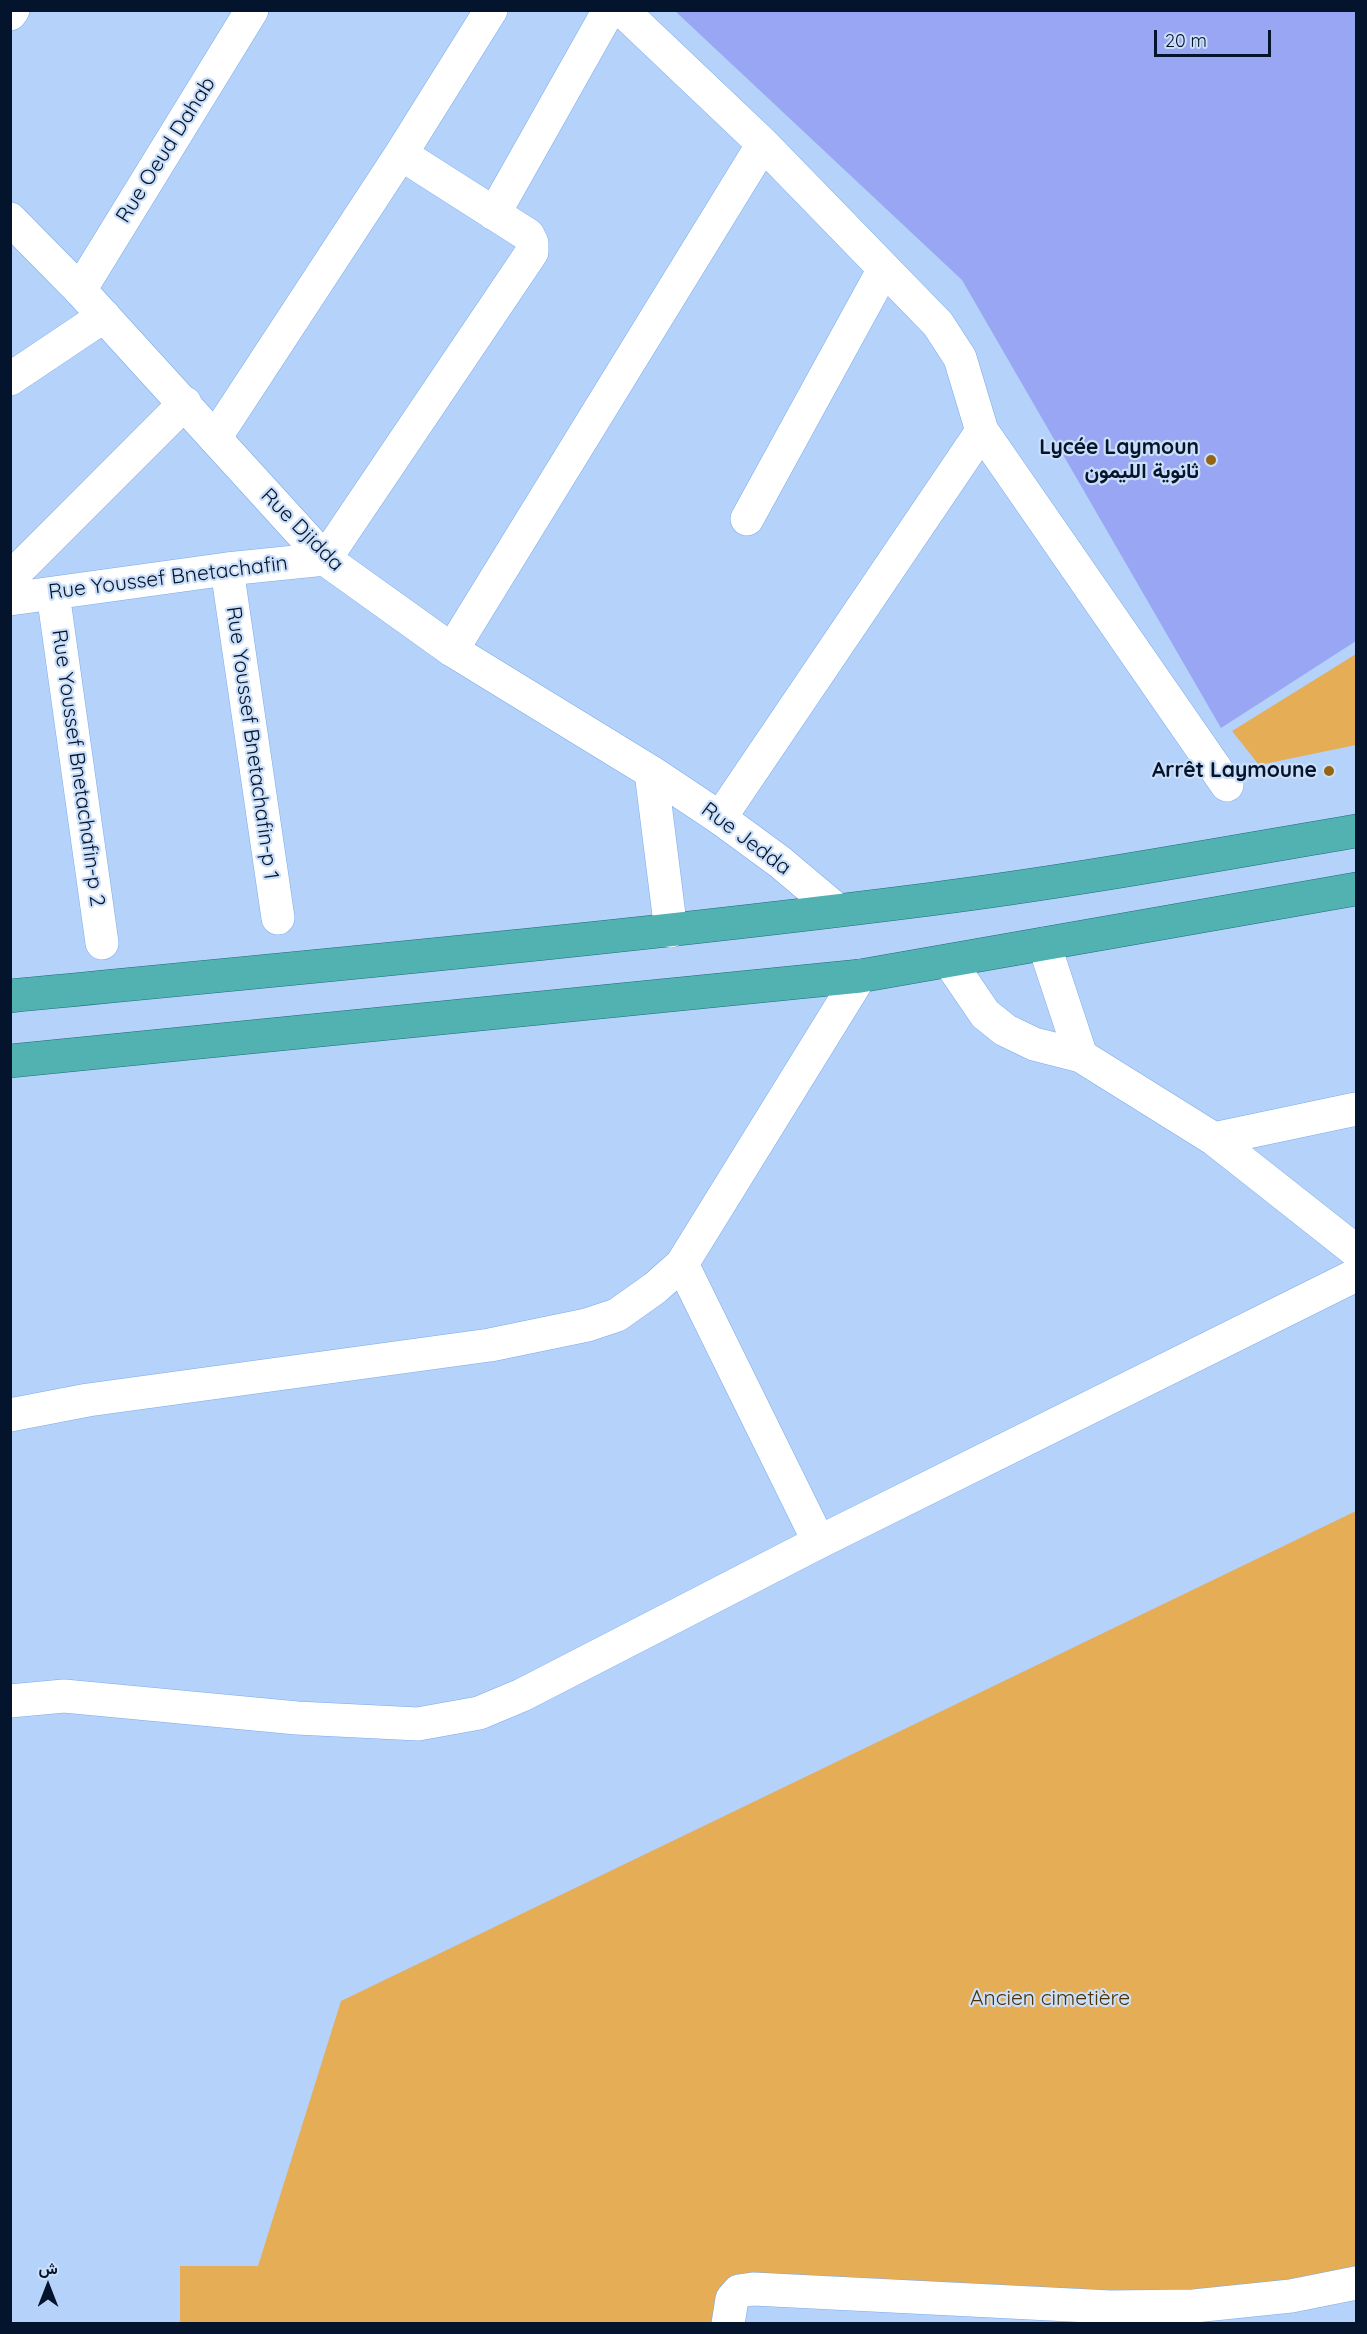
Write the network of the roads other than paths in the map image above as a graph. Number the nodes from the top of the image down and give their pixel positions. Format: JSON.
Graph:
{"nodes":[{"id":1,"x":252,"y":10,"type":"edge"},
{"id":2,"x":491,"y":10,"type":"edge"},
{"id":3,"x":609,"y":10,"type":"edge"},
{"id":4,"x":622,"y":10,"type":"edge"},
{"id":5,"x":763,"y":144,"type":"junction"},
{"id":6,"x":401,"y":154,"type":"junction"},
{"id":7,"x":494,"y":214,"type":"junction"},
{"id":8,"x":11,"y":220,"type":"edge"},
{"id":9,"x":884,"y":269,"type":"junction"},
{"id":10,"x":80,"y":290,"type":"junction"},
{"id":11,"x":104,"y":316,"type":"junction"},
{"id":12,"x":10,"y":379,"type":"edge"},
{"id":13,"x":185,"y":403,"type":"junction"},
{"id":14,"x":982,"y":431,"type":"junction"},
{"id":15,"x":215,"y":438,"type":"junction"},
{"id":16,"x":747,"y":519,"type":"dead end"},
{"id":17,"x":325,"y":559,"type":"junction"},
{"id":18,"x":227,"y":569,"type":"junction"},
{"id":19,"x":10,"y":578,"type":"edge"},
{"id":20,"x":53,"y":593,"type":"junction"},
{"id":21,"x":10,"y":599,"type":"edge"},
{"id":22,"x":452,"y":650,"type":"junction"},
{"id":23,"x":651,"y":772,"type":"junction"},
{"id":24,"x":1227,"y":785,"type":"dead end"},
{"id":25,"x":720,"y":818,"type":"junction"},
{"id":26,"x":1356,"y":831,"type":"edge"},
{"id":27,"x":1356,"y":889,"type":"edge"},
{"id":28,"x":837,"y":910,"type":"junction"},
{"id":29,"x":278,"y":918,"type":"dead end"},
{"id":30,"x":671,"y":931,"type":"junction"},
{"id":31,"x":102,"y":943,"type":"dead end"},
{"id":32,"x":1044,"y":944,"type":"junction"},
{"id":33,"x":949,"y":961,"type":"junction"},
{"id":34,"x":860,"y":976,"type":"junction"},
{"id":35,"x":10,"y":996,"type":"edge"},
{"id":36,"x":1081,"y":1056,"type":"junction"},
{"id":37,"x":10,"y":1061,"type":"edge"},
{"id":38,"x":1356,"y":1109,"type":"edge"},
{"id":39,"x":1214,"y":1139,"type":"junction"},
{"id":40,"x":1356,"y":1251,"type":"edge"},
{"id":41,"x":682,"y":1264,"type":"junction"},
{"id":42,"x":1356,"y":1275,"type":"edge"},
{"id":43,"x":10,"y":1415,"type":"edge"},
{"id":44,"x":819,"y":1542,"type":"junction"},
{"id":45,"x":10,"y":1701,"type":"edge"},
{"id":46,"x":1356,"y":2283,"type":"edge"},
{"id":47,"x":728,"y":2324,"type":"edge"}],
"edges":[{"from":1,"to":10,"type":"street","name":"Rue Oeud Dahab"},
{"from":2,"to":6,"type":"street"},
{"from":3,"to":7,"type":"street"},
{"from":4,"to":5,"type":"street"},
{"from":5,"to":9,"type":"street"},
{"from":5,"to":22,"type":"street"},
{"from":6,"to":7,"type":"street"},
{"from":6,"to":15,"type":"street"},
{"from":7,"to":17,"type":"street"},
{"from":8,"to":10,"type":"street","name":"Rue Djidda"},
{"from":9,"to":14,"type":"street"},
{"from":9,"to":16,"type":"street"},
{"from":10,"to":11,"type":"street","name":"Rue Djidda"},
{"from":11,"to":12,"type":"street"},
{"from":11,"to":13,"type":"street","name":"Rue Djidda"},
{"from":13,"to":15,"type":"street","name":"Rue Djidda"},
{"from":13,"to":19,"type":"street","name":"Rue Youssef Bnetachafin"},
{"from":14,"to":24,"type":"street"},
{"from":14,"to":25,"type":"street"},
{"from":15,"to":17,"type":"street","name":"Rue Djidda"},
{"from":17,"to":18,"type":"street","name":"Rue Youssef Bnetachafin"},
{"from":17,"to":22,"type":"street","name":"Rue Djidda"},
{"from":18,"to":20,"type":"street","name":"Rue Youssef Bnetachafin"},
{"from":18,"to":29,"type":"street","name":"Rue Youssef Bnetachafin-p 1"},
{"from":20,"to":21,"type":"street","name":"Rue Youssef Bnetachafin"},
{"from":20,"to":31,"type":"street","name":"Rue Youssef Bnetachafin-p 2"},
{"from":22,"to":23,"type":"street","name":"Rue Djidda"},
{"from":23,"to":25,"type":"street","name":"Rue Jedda"},
{"from":23,"to":30,"type":"street"},
{"from":25,"to":28,"type":"street","name":"Rue Jedda"},
{"from":26,"to":28,"type":"highway"},
{"from":27,"to":32,"type":"highway"},
{"from":28,"to":30,"type":"highway"},
{"from":30,"to":35,"type":"highway"},
{"from":32,"to":33,"type":"highway"},
{"from":32,"to":36,"type":"street"},
{"from":33,"to":34,"type":"highway"},
{"from":33,"to":36,"type":"street"},
{"from":34,"to":37,"type":"highway"},
{"from":34,"to":41,"type":"street"},
{"from":36,"to":39,"type":"street"},
{"from":38,"to":39,"type":"street"},
{"from":39,"to":40,"type":"street"},
{"from":41,"to":43,"type":"street"},
{"from":41,"to":44,"type":"street"},
{"from":42,"to":44,"type":"street"},
{"from":44,"to":45,"type":"street"},
{"from":46,"to":47,"type":"street"}]}
